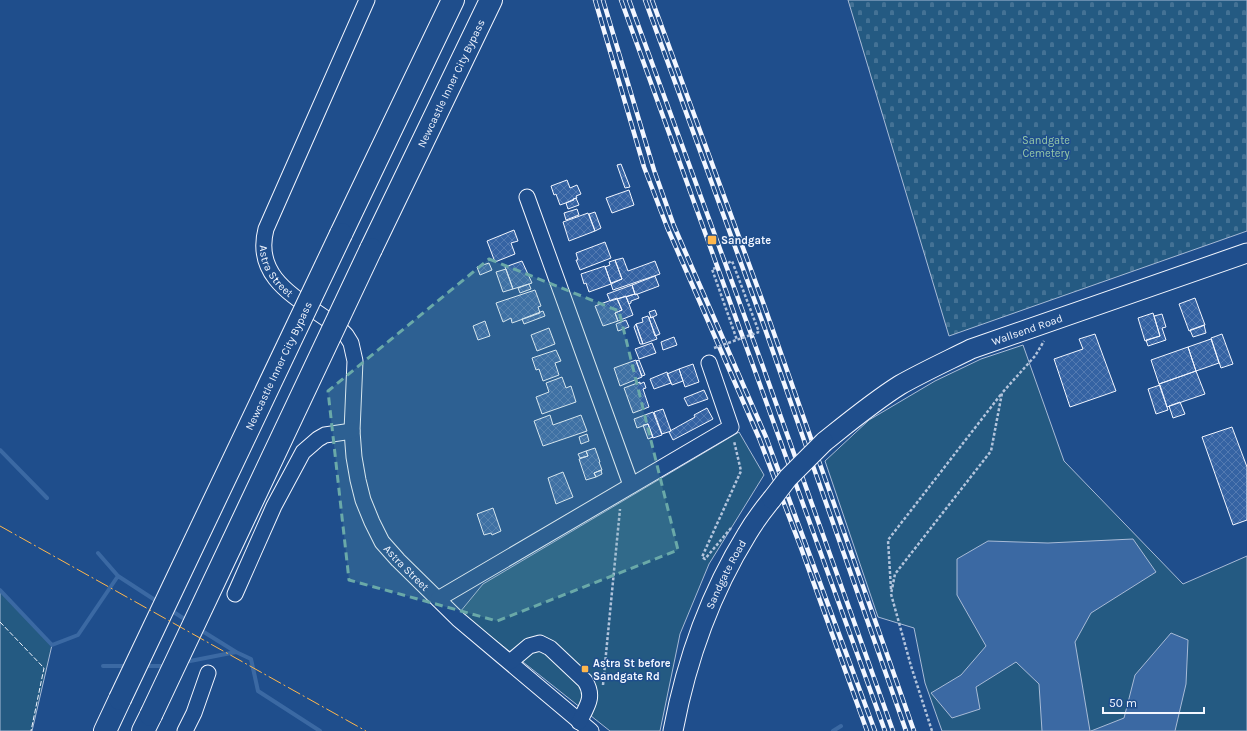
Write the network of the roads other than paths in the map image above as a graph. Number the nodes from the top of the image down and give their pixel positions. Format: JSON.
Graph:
{"nodes":[{"id":1,"x":367,"y":0,"type":"edge"},
{"id":2,"x":453,"y":0,"type":"edge"},
{"id":3,"x":491,"y":0,"type":"edge"},
{"id":4,"x":528,"y":197,"type":"dead end"},
{"id":5,"x":1247,"y":253,"type":"edge"},
{"id":6,"x":709,"y":363,"type":"dead end"},
{"id":7,"x":352,"y":432,"type":"junction"},
{"id":8,"x":824,"y":442,"type":"joint"},
{"id":9,"x":627,"y":488,"type":"junction"},
{"id":10,"x":235,"y":594,"type":"dead end"},
{"id":11,"x":438,"y":599,"type":"junction"},
{"id":12,"x":510,"y":662,"type":"junction"},
{"id":13,"x":208,"y":673,"type":"dead end"},
{"id":14,"x":579,"y":722,"type":"junction"},
{"id":15,"x":147,"y":723,"type":"edge"},
{"id":16,"x":105,"y":731,"type":"edge"},
{"id":17,"x":185,"y":731,"type":"edge"},
{"id":18,"x":591,"y":731,"type":"edge"},
{"id":19,"x":673,"y":731,"type":"edge"}],
"edges":[{"from":1,"to":7,"type":"street","name":"Astra Street"},
{"from":2,"to":16,"type":"highway","name":"Newcastle Inner City Bypass","bridge":true},
{"from":3,"to":15,"type":"highway","name":"Newcastle Inner City Bypass","bridge":true},
{"from":4,"to":9,"type":"street"},
{"from":5,"to":8,"type":"main road","name":"Wallsend Road"},
{"from":6,"to":9,"type":"street","name":"Astra Street"},
{"from":7,"to":10,"type":"street"},
{"from":7,"to":11,"type":"street","name":"Astra Street"},
{"from":8,"to":19,"type":"main road","name":"Sandgate Road","bridge":true},
{"from":9,"to":11,"type":"street","name":"Astra Street"},
{"from":11,"to":12,"type":"street","name":"Astra Street"},
{"from":12,"to":14,"type":"street","name":"Astra Street"},
{"from":12,"to":14,"type":"street"},
{"from":13,"to":17,"type":"street"},
{"from":14,"to":18,"type":"street","name":"Astra Street"}]}
